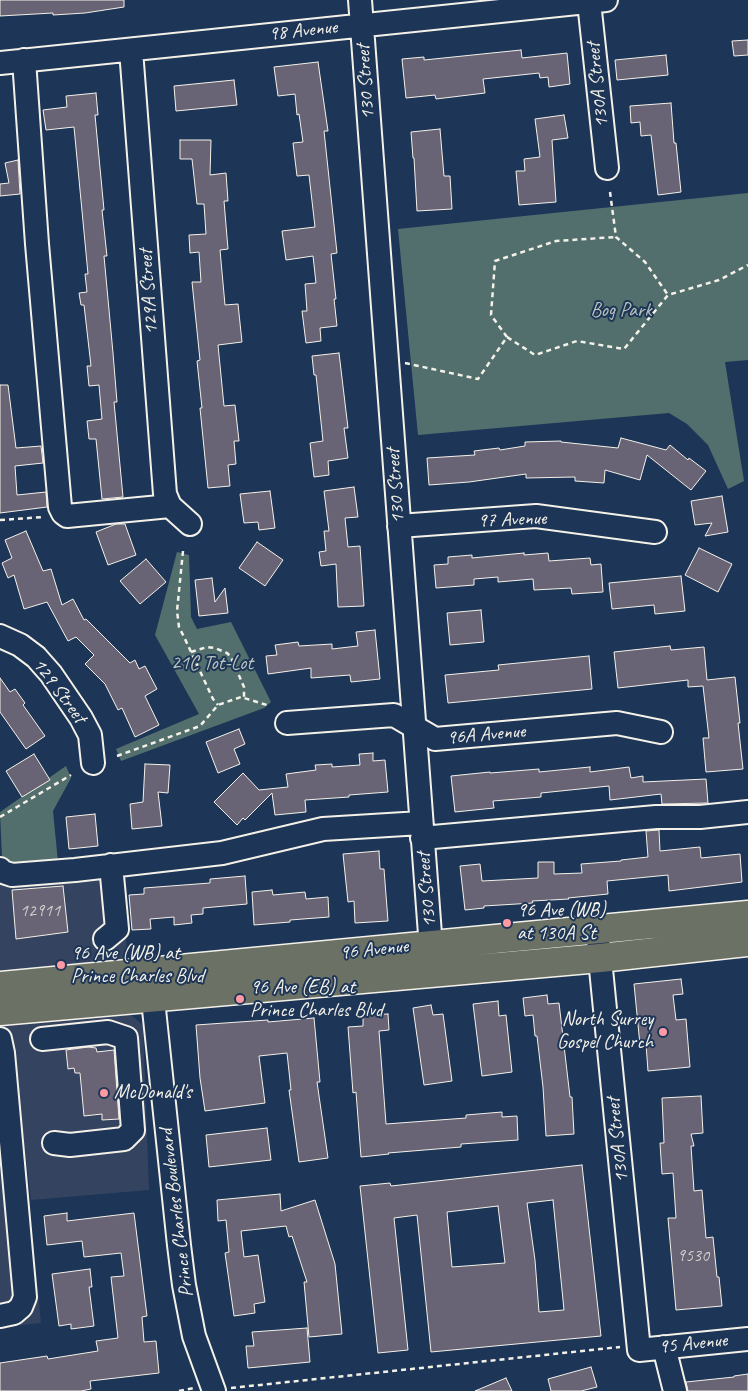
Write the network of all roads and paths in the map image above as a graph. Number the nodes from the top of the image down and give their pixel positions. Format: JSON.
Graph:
{"nodes":[{"id":1,"x":360,"y":0,"type":"edge"},
{"id":2,"x":597,"y":1,"type":"edge"},
{"id":3,"x":362,"y":24,"type":"junction"},
{"id":4,"x":131,"y":50,"type":"junction"},
{"id":5,"x":24,"y":60,"type":"junction"},
{"id":6,"x":0,"y":63,"type":"edge"},
{"id":7,"x":607,"y":168,"type":"dead end"},
{"id":8,"x":610,"y":192,"type":"dead end"},
{"id":9,"x":616,"y":237,"type":"junction"},
{"id":10,"x":748,"y":265,"type":"edge"},
{"id":11,"x":668,"y":295,"type":"junction"},
{"id":12,"x":507,"y":337,"type":"junction"},
{"id":13,"x":404,"y":363,"type":"dead end"},
{"id":14,"x":170,"y":506,"type":"junction"},
{"id":15,"x":50,"y":516,"type":"dead end"},
{"id":16,"x":0,"y":520,"type":"edge"},
{"id":17,"x":190,"y":524,"type":"dead end"},
{"id":18,"x":399,"y":526,"type":"junction"},
{"id":19,"x":655,"y":532,"type":"dead end"},
{"id":20,"x":183,"y":552,"type":"dead end"},
{"id":21,"x":0,"y":636,"type":"edge"},
{"id":22,"x":191,"y":652,"type":"junction"},
{"id":23,"x":244,"y":698,"type":"junction"},
{"id":24,"x":218,"y":705,"type":"junction"},
{"id":25,"x":270,"y":706,"type":"dead end"},
{"id":26,"x":287,"y":723,"type":"dead end"},
{"id":27,"x":414,"y":726,"type":"junction"},
{"id":28,"x":661,"y":732,"type":"dead end"},
{"id":29,"x":117,"y":756,"type":"dead end"},
{"id":30,"x":93,"y":763,"type":"dead end"},
{"id":31,"x":71,"y":775,"type":"dead end"},
{"id":32,"x":748,"y":812,"type":"edge"},
{"id":33,"x":0,"y":817,"type":"edge"},
{"id":34,"x":422,"y":831,"type":"junction"},
{"id":35,"x":111,"y":865,"type":"junction"},
{"id":36,"x":0,"y":869,"type":"edge"},
{"id":37,"x":748,"y":914,"type":"edge"},
{"id":38,"x":597,"y":929,"type":"junction"},
{"id":39,"x":105,"y":939,"type":"dead end"},
{"id":40,"x":748,"y":942,"type":"edge"},
{"id":41,"x":431,"y":945,"type":"junction"},
{"id":42,"x":600,"y":958,"type":"junction"},
{"id":43,"x":433,"y":972,"type":"junction"},
{"id":44,"x":151,"y":984,"type":"junction"},
{"id":45,"x":0,"y":986,"type":"edge"},
{"id":46,"x":0,"y":1011,"type":"edge"},
{"id":47,"x":0,"y":1039,"type":"edge"},
{"id":48,"x":42,"y":1039,"type":"dead end"},
{"id":49,"x":54,"y":1148,"type":"dead end"},
{"id":50,"x":0,"y":1316,"type":"edge"},
{"id":51,"x":748,"y":1339,"type":"edge"},
{"id":52,"x":664,"y":1347,"type":"junction"},
{"id":53,"x":629,"y":1349,"type":"junction"},
{"id":54,"x":213,"y":1389,"type":"edge"},
{"id":55,"x":179,"y":1391,"type":"edge"},
{"id":56,"x":674,"y":1391,"type":"edge"}],
"edges":[{"from":1,"to":3,"type":"street","name":"130 Street"},
{"from":2,"to":3,"type":"street","name":"98 Avenue"},
{"from":2,"to":7,"type":"street","name":"130A Street"},
{"from":3,"to":4,"type":"street","name":"98 Avenue"},
{"from":3,"to":18,"type":"street","name":"130 Street"},
{"from":4,"to":5,"type":"street","name":"98 Avenue"},
{"from":4,"to":14,"type":"street","name":"129A Street"},
{"from":5,"to":6,"type":"street","name":"98 Avenue"},
{"from":5,"to":14,"type":"street"},
{"from":8,"to":9,"type":"path"},
{"from":9,"to":11,"type":"path"},
{"from":9,"to":12,"type":"path"},
{"from":10,"to":11,"type":"path"},
{"from":11,"to":12,"type":"path"},
{"from":12,"to":13,"type":"path"},
{"from":14,"to":17,"type":"street"},
{"from":15,"to":16,"type":"path"},
{"from":18,"to":19,"type":"street","name":"97 Avenue"},
{"from":18,"to":27,"type":"street","name":"130 Street"},
{"from":20,"to":22,"type":"path"},
{"from":21,"to":30,"type":"street","name":"129 Street"},
{"from":22,"to":23,"type":"path"},
{"from":22,"to":24,"type":"path"},
{"from":23,"to":24,"type":"path"},
{"from":23,"to":25,"type":"path"},
{"from":24,"to":29,"type":"path"},
{"from":26,"to":27,"type":"street","name":"96A Avenue"},
{"from":27,"to":28,"type":"street","name":"96A Avenue"},
{"from":27,"to":34,"type":"street","name":"130 Street"},
{"from":31,"to":33,"type":"path"},
{"from":32,"to":34,"type":"street"},
{"from":34,"to":35,"type":"street"},
{"from":34,"to":41,"type":"street","name":"130 Street"},
{"from":35,"to":36,"type":"street"},
{"from":35,"to":39,"type":"street"},
{"from":37,"to":38,"type":"main road","name":"96 Avenue"},
{"from":38,"to":41,"type":"main road","name":"96 Avenue"},
{"from":38,"to":42,"type":"street","name":"130A Street"},
{"from":40,"to":42,"type":"main road","name":"96 Avenue"},
{"from":41,"to":43,"type":"street","name":"130 Street"},
{"from":41,"to":44,"type":"main road","name":"96 Avenue"},
{"from":42,"to":43,"type":"main road","name":"96 Avenue"},
{"from":42,"to":53,"type":"street","name":"130A Street"},
{"from":43,"to":44,"type":"main road","name":"96 Avenue"},
{"from":44,"to":45,"type":"main road","name":"96 Avenue"},
{"from":44,"to":46,"type":"main road","name":"96 Avenue"},
{"from":44,"to":54,"type":"street","name":"Prince Charles Boulevard"},
{"from":47,"to":50,"type":"street"},
{"from":48,"to":49,"type":"street"},
{"from":51,"to":52,"type":"street","name":"95 Avenue"},
{"from":52,"to":53,"type":"street","name":"95 Avenue"},
{"from":52,"to":56,"type":"street"},
{"from":53,"to":54,"type":"path"},
{"from":54,"to":55,"type":"path"}]}
